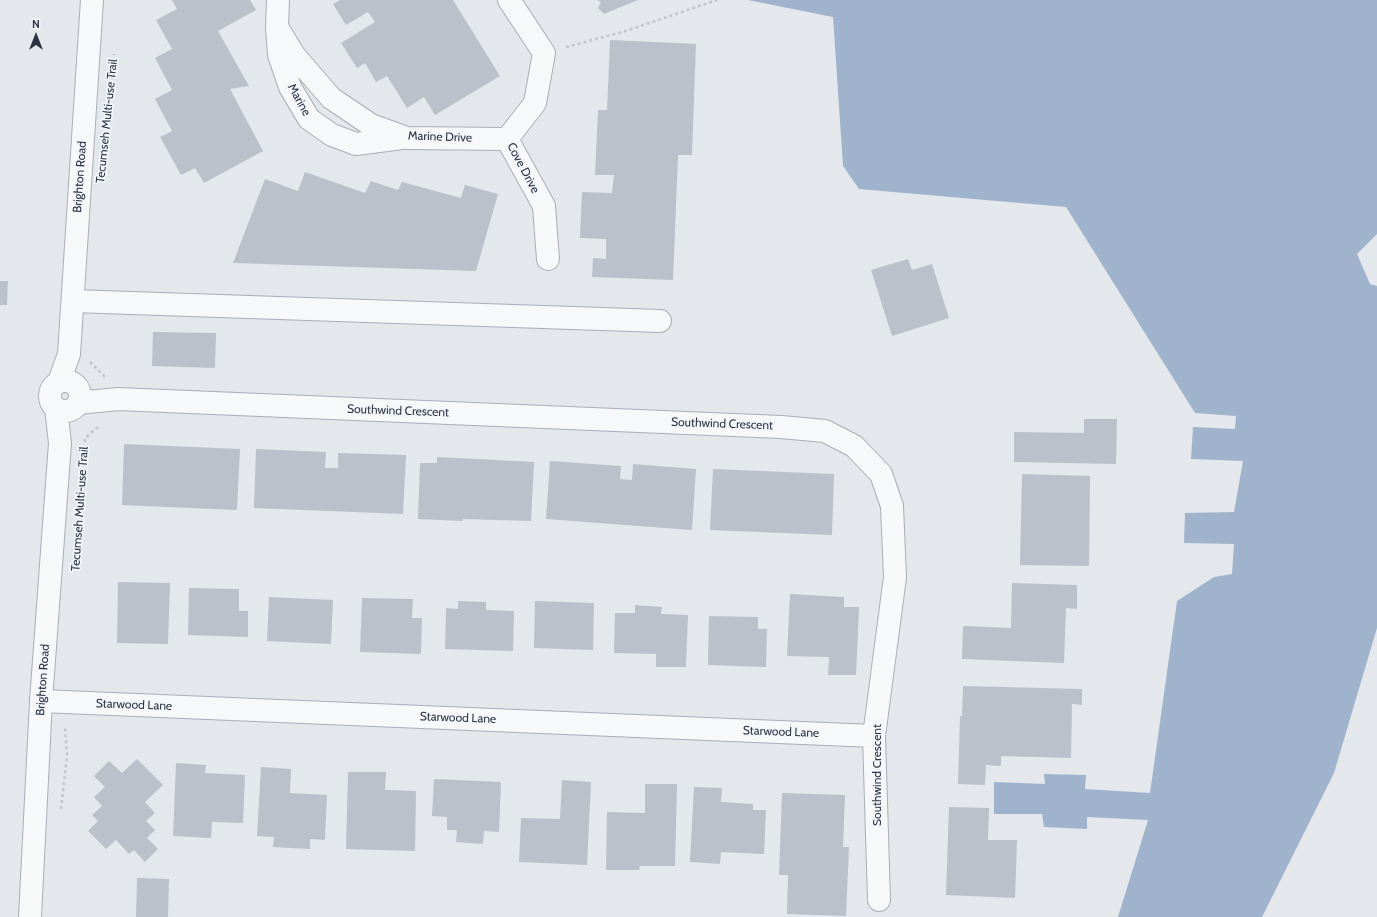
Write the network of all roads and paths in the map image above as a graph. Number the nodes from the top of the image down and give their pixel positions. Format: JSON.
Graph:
{"nodes":[{"id":1,"x":92,"y":0,"type":"edge"},
{"id":2,"x":278,"y":0,"type":"edge"},
{"id":3,"x":509,"y":0,"type":"edge"},
{"id":4,"x":717,"y":0,"type":"edge"},
{"id":5,"x":277,"y":27,"type":"junction"},
{"id":6,"x":114,"y":52,"type":"dead end"},
{"id":7,"x":544,"y":53,"type":"junction"},
{"id":8,"x":111,"y":89,"type":"dead end"},
{"id":9,"x":407,"y":138,"type":"junction"},
{"id":10,"x":507,"y":139,"type":"junction"},
{"id":11,"x":548,"y":259,"type":"dead end"},
{"id":12,"x":73,"y":301,"type":"junction"},
{"id":13,"x":660,"y":321,"type":"dead end"},
{"id":14,"x":90,"y":355,"type":"dead end"},
{"id":15,"x":70,"y":397,"type":"junction"},
{"id":16,"x":112,"y":399,"type":"junction"},
{"id":17,"x":84,"y":450,"type":"dead end"},
{"id":18,"x":41,"y":701,"type":"junction"},
{"id":19,"x":66,"y":702,"type":"junction"},
{"id":20,"x":874,"y":736,"type":"junction"},
{"id":21,"x":60,"y":810,"type":"dead end"},
{"id":22,"x":879,"y":900,"type":"dead end"},
{"id":23,"x":30,"y":917,"type":"edge"}],
"edges":[{"from":1,"to":12,"type":"street","name":"Brighton Road"},
{"from":2,"to":5,"type":"street"},
{"from":3,"to":7,"type":"street"},
{"from":4,"to":7,"type":"path"},
{"from":5,"to":9,"type":"street","name":"Marine Drive"},
{"from":5,"to":9,"type":"street","name":"Marine"},
{"from":6,"to":8,"type":"path","name":"Tecumseh Multi-use Trail"},
{"from":7,"to":10,"type":"street","name":"Cove Drive"},
{"from":9,"to":10,"type":"street","name":"Marine Drive"},
{"from":10,"to":11,"type":"street","name":"Cove Drive"},
{"from":12,"to":13,"type":"street"},
{"from":12,"to":15,"type":"street","name":"Brighton Road"},
{"from":14,"to":16,"type":"path","name":"Tecumseh Multi-use Trail"},
{"from":15,"to":16,"type":"street","name":"Southwind Crescent"},
{"from":15,"to":18,"type":"street","name":"Brighton Road"},
{"from":16,"to":17,"type":"path","name":"Tecumseh Multi-use Trail"},
{"from":16,"to":20,"type":"street","name":"Southwind Crescent"},
{"from":18,"to":19,"type":"street","name":"Starwood Lane"},
{"from":18,"to":23,"type":"street","name":"Brighton Road"},
{"from":19,"to":20,"type":"street","name":"Starwood Lane"},
{"from":19,"to":21,"type":"path"},
{"from":20,"to":22,"type":"street","name":"Southwind Crescent"}]}
